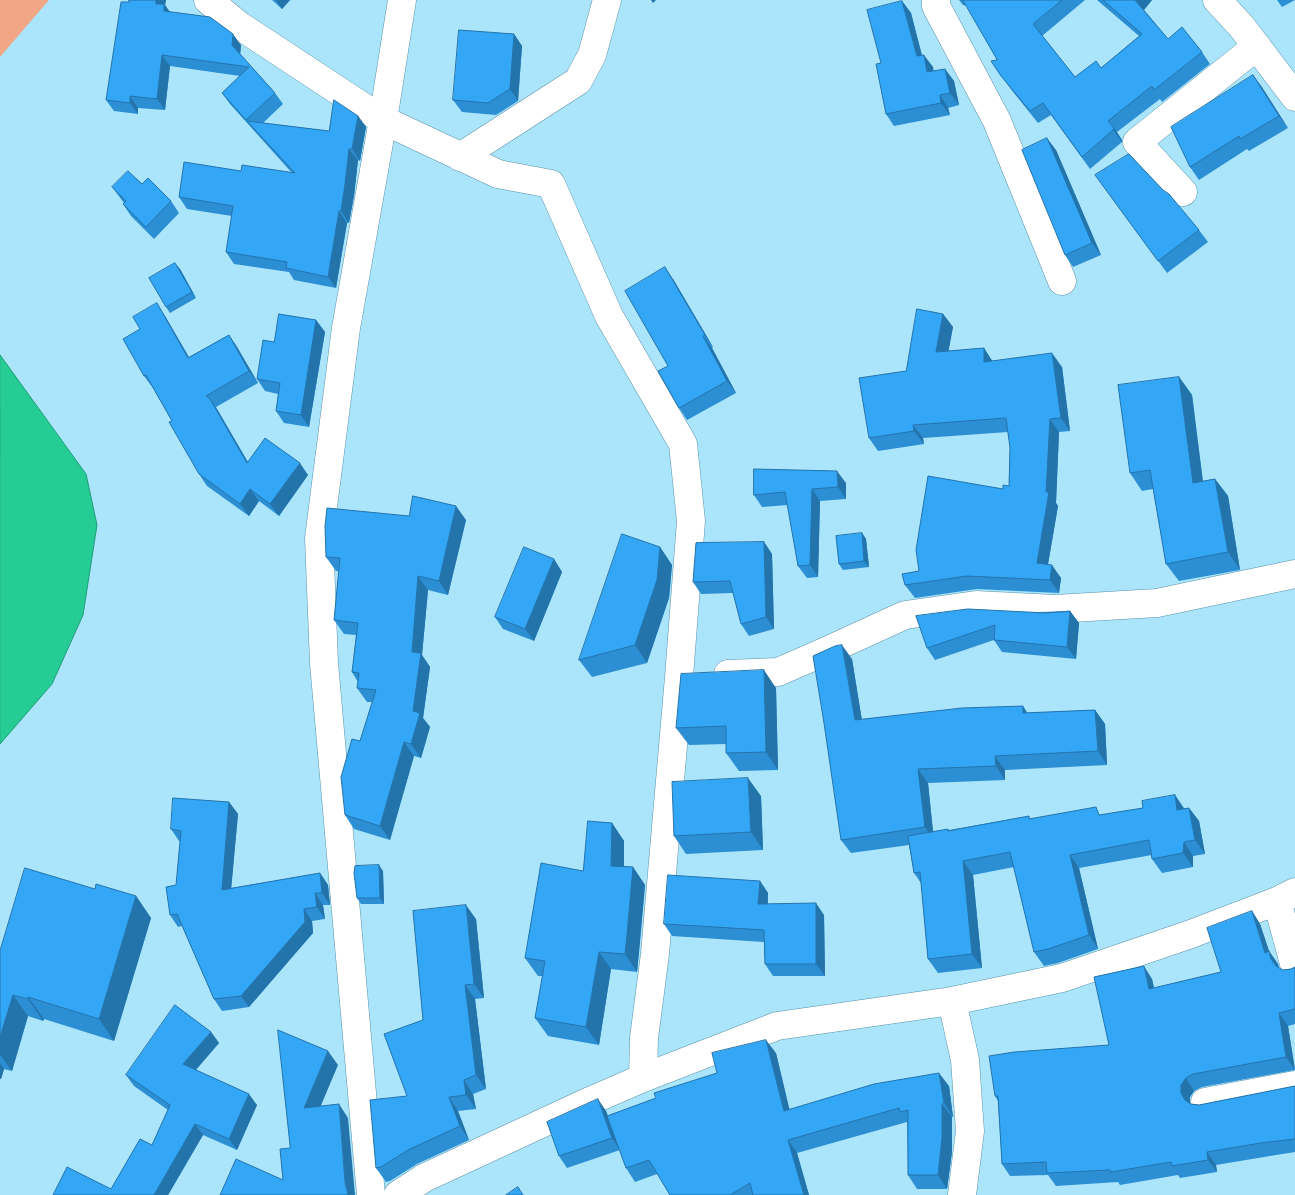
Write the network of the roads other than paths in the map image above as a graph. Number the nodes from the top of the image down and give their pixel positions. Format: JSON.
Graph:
{"nodes":[{"id":1,"x":208,"y":0,"type":"edge"},
{"id":2,"x":402,"y":0,"type":"edge"},
{"id":3,"x":607,"y":0,"type":"edge"},
{"id":4,"x":936,"y":0,"type":"edge"},
{"id":5,"x":1217,"y":0,"type":"edge"},
{"id":6,"x":1257,"y":46,"type":"junction"},
{"id":7,"x":1295,"y":97,"type":"edge"},
{"id":8,"x":383,"y":120,"type":"junction"},
{"id":9,"x":460,"y":157,"type":"junction"},
{"id":10,"x":1183,"y":192,"type":"dead end"},
{"id":11,"x":1062,"y":281,"type":"dead end"},
{"id":12,"x":1295,"y":574,"type":"edge"},
{"id":13,"x":679,"y":677,"type":"junction"},
{"id":14,"x":1286,"y":896,"type":"edge"},
{"id":15,"x":1295,"y":967,"type":"edge"},
{"id":16,"x":952,"y":1001,"type":"junction"},
{"id":17,"x":643,"y":1078,"type":"junction"},
{"id":18,"x":1295,"y":1085,"type":"edge"},
{"id":19,"x":1205,"y":1102,"type":"edge"},
{"id":20,"x":371,"y":1195,"type":"edge"},
{"id":21,"x":398,"y":1195,"type":"edge"},
{"id":22,"x":962,"y":1195,"type":"edge"}],
"edges":[{"from":1,"to":8,"type":"street"},
{"from":2,"to":8,"type":"street"},
{"from":3,"to":9,"type":"street"},
{"from":4,"to":11,"type":"street"},
{"from":5,"to":6,"type":"street"},
{"from":6,"to":7,"type":"street"},
{"from":6,"to":10,"type":"street"},
{"from":8,"to":9,"type":"street"},
{"from":8,"to":20,"type":"street"},
{"from":9,"to":13,"type":"street"},
{"from":12,"to":13,"type":"street"},
{"from":13,"to":17,"type":"street"},
{"from":14,"to":15,"type":"street"},
{"from":14,"to":16,"type":"street"},
{"from":16,"to":17,"type":"street"},
{"from":16,"to":22,"type":"street"},
{"from":17,"to":21,"type":"street"},
{"from":18,"to":19,"type":"street"}]}
